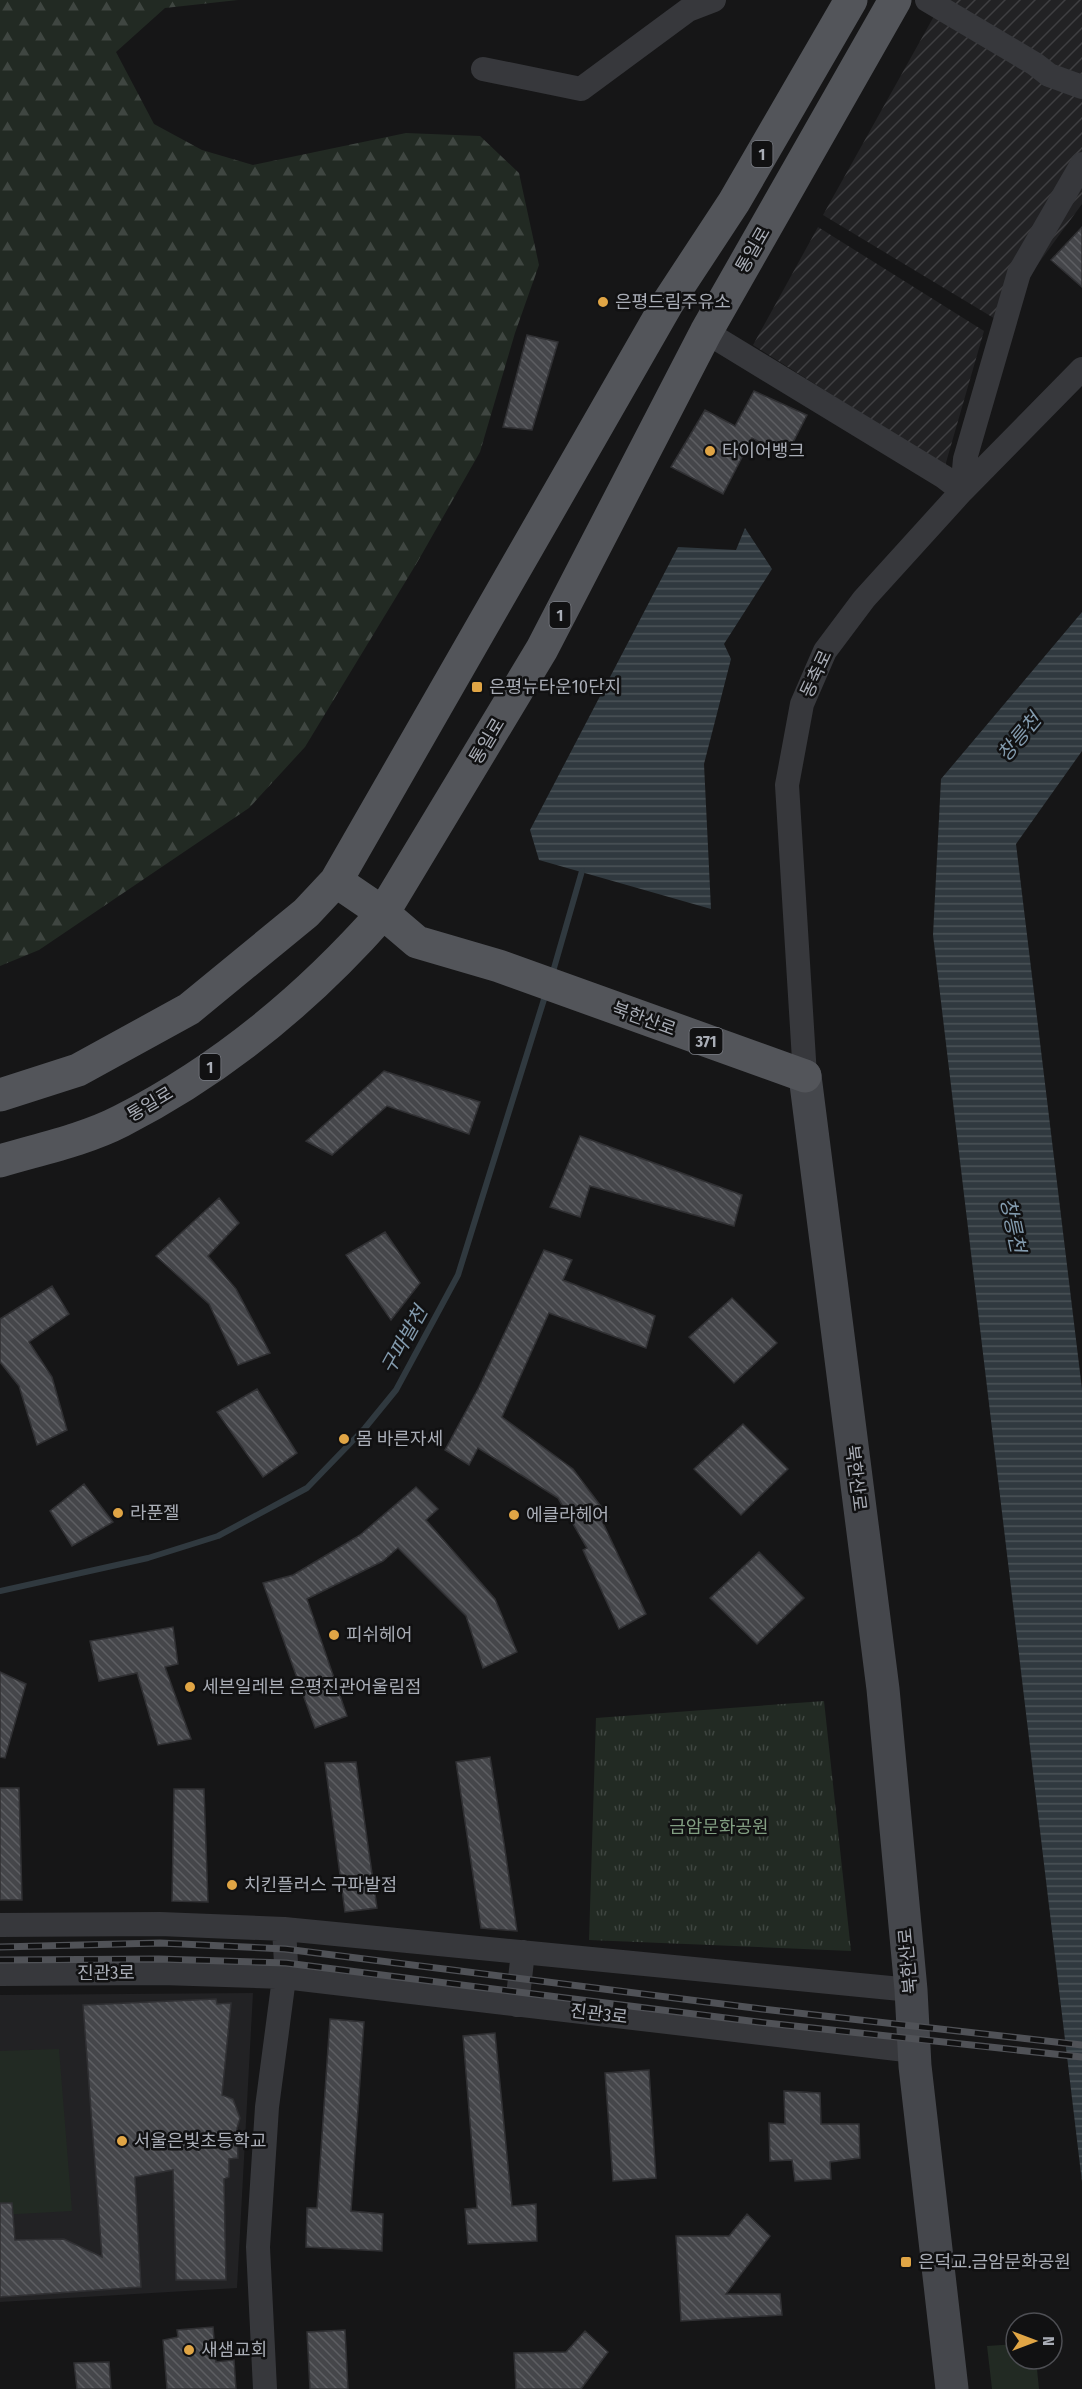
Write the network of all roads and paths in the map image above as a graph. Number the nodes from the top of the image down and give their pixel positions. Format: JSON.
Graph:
{"nodes":[{"id":1,"x":714,"y":0,"type":"edge"},
{"id":2,"x":851,"y":0,"type":"edge"},
{"id":3,"x":895,"y":0,"type":"edge"},
{"id":4,"x":927,"y":0,"type":"edge"},
{"id":5,"x":483,"y":69,"type":"dead end"},
{"id":6,"x":1082,"y":87,"type":"edge"},
{"id":7,"x":1082,"y":164,"type":"edge"},
{"id":8,"x":706,"y":332,"type":"junction"},
{"id":9,"x":1082,"y":369,"type":"edge"},
{"id":10,"x":962,"y":491,"type":"junction"},
{"id":11,"x":336,"y":881,"type":"junction"},
{"id":12,"x":383,"y":914,"type":"junction"},
{"id":13,"x":805,"y":1076,"type":"junction"},
{"id":14,"x":0,"y":1095,"type":"edge"},
{"id":15,"x":0,"y":1161,"type":"edge"},
{"id":16,"x":0,"y":1925,"type":"edge"},
{"id":17,"x":284,"y":1929,"type":"junction"},
{"id":18,"x":523,"y":1952,"type":"junction"},
{"id":19,"x":0,"y":1974,"type":"edge"},
{"id":20,"x":284,"y":1977,"type":"junction"},
{"id":21,"x":911,"y":1990,"type":"junction"},
{"id":22,"x":517,"y":2005,"type":"junction"},
{"id":23,"x":914,"y":2051,"type":"junction"},
{"id":24,"x":265,"y":2389,"type":"edge"},
{"id":25,"x":952,"y":2389,"type":"edge"}],
"edges":[{"from":1,"to":5,"type":"street"},
{"from":2,"to":11,"type":"main road","number":"1"},
{"from":3,"to":8,"type":"main road","name":"통일로","number":"1"},
{"from":4,"to":6,"type":"street"},
{"from":7,"to":10,"type":"street"},
{"from":8,"to":10,"type":"street"},
{"from":8,"to":12,"type":"main road","name":"통일로","number":"1"},
{"from":9,"to":10,"type":"street","name":"동축로"},
{"from":10,"to":13,"type":"street","name":"동축로"},
{"from":11,"to":12,"type":"main road","name":"북한산로","number":"371"},
{"from":11,"to":14,"type":"main road","number":"1"},
{"from":12,"to":13,"type":"main road","name":"북한산로","number":"371"},
{"from":12,"to":15,"type":"main road","name":"통일로","number":"1"},
{"from":13,"to":21,"type":"main road","name":"북한산로"},
{"from":16,"to":17,"type":"street"},
{"from":17,"to":18,"type":"street"},
{"from":17,"to":20,"type":"street"},
{"from":18,"to":21,"type":"street"},
{"from":18,"to":22,"type":"street"},
{"from":19,"to":20,"type":"street","name":"진관3로"},
{"from":20,"to":22,"type":"street","name":"진관3로"},
{"from":20,"to":24,"type":"street"},
{"from":21,"to":23,"type":"main road","name":"북한산로"},
{"from":22,"to":23,"type":"street","name":"진관3로"},
{"from":23,"to":25,"type":"main road","name":"북한산로"}]}
